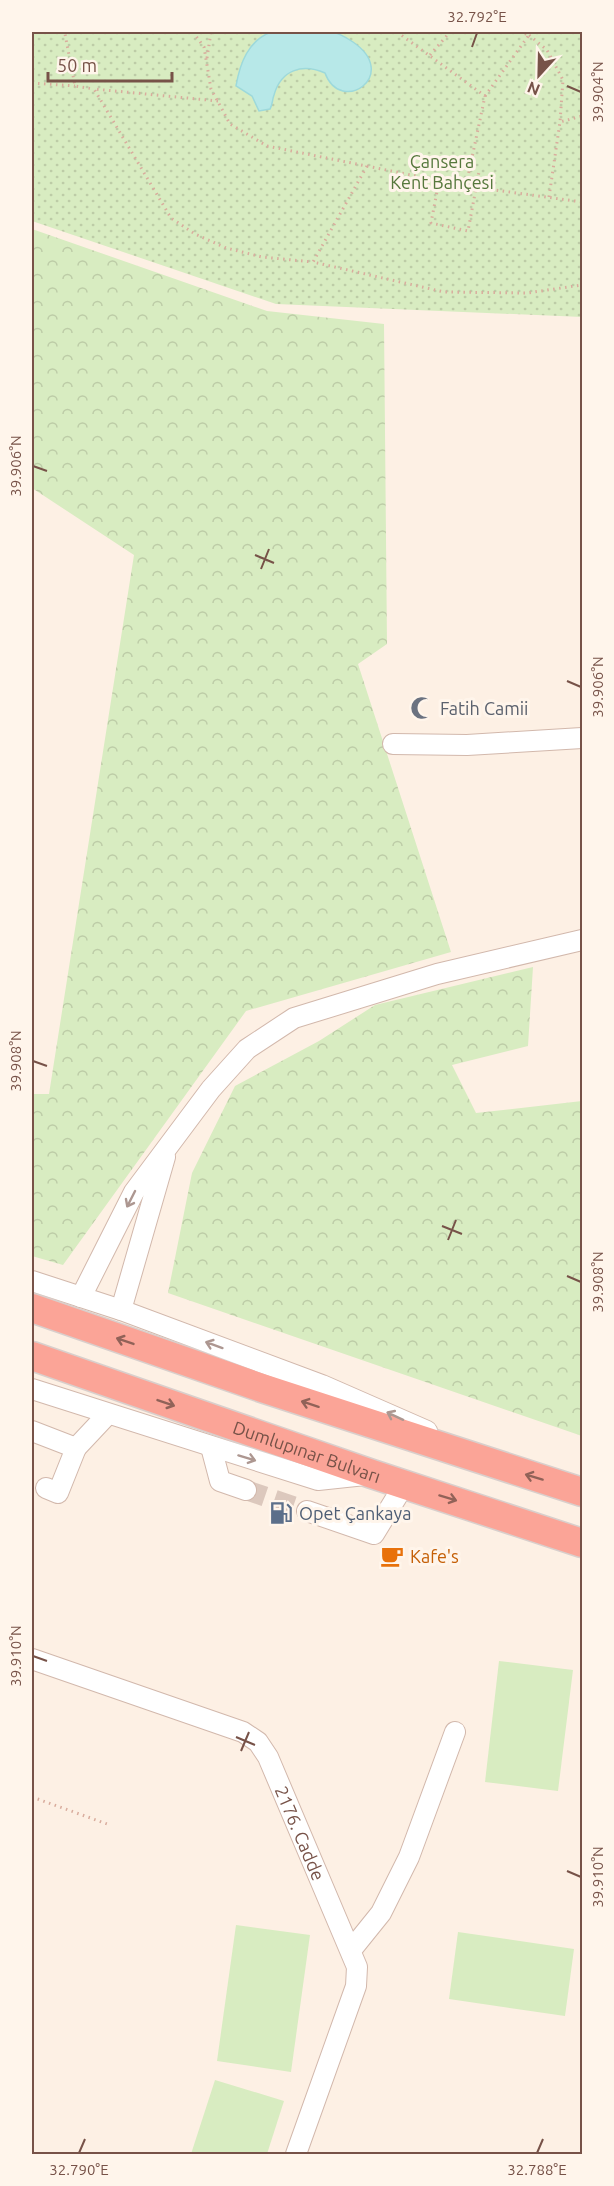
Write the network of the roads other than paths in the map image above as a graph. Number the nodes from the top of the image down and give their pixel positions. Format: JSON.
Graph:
{"nodes":[{"id":1,"x":582,"y":738,"type":"edge"},
{"id":2,"x":393,"y":744,"type":"dead end"},
{"id":3,"x":582,"y":940,"type":"edge"},
{"id":4,"x":166,"y":1153,"type":"junction"},
{"id":5,"x":32,"y":1281,"type":"edge"},
{"id":6,"x":81,"y":1297,"type":"junction"},
{"id":7,"x":32,"y":1308,"type":"edge"},
{"id":8,"x":121,"y":1310,"type":"junction"},
{"id":9,"x":32,"y":1356,"type":"edge"},
{"id":10,"x":32,"y":1389,"type":"edge"},
{"id":11,"x":107,"y":1415,"type":"junction"},
{"id":12,"x":32,"y":1431,"type":"edge"},
{"id":13,"x":211,"y":1447,"type":"junction"},
{"id":14,"x":76,"y":1448,"type":"junction"},
{"id":15,"x":485,"y":1461,"type":"junction"},
{"id":16,"x":372,"y":1474,"type":"junction"},
{"id":17,"x":404,"y":1485,"type":"junction"},
{"id":18,"x":46,"y":1488,"type":"dead end"},
{"id":19,"x":246,"y":1490,"type":"tunnel mouth"},
{"id":20,"x":582,"y":1492,"type":"edge"},
{"id":21,"x":307,"y":1511,"type":"tunnel mouth"},
{"id":22,"x":517,"y":1520,"type":"junction"},
{"id":23,"x":582,"y":1543,"type":"edge"},
{"id":24,"x":582,"y":1554,"type":"edge"},
{"id":25,"x":32,"y":1659,"type":"edge"},
{"id":26,"x":454,"y":1732,"type":"dead end"},
{"id":27,"x":352,"y":1949,"type":"junction"},
{"id":28,"x":296,"y":2154,"type":"edge"}],
"edges":[{"from":1,"to":2,"type":"street"},
{"from":3,"to":4,"type":"street"},
{"from":4,"to":6,"type":"street","one_way":true},
{"from":4,"to":8,"type":"street"},
{"from":5,"to":6,"type":"street"},
{"from":6,"to":8,"type":"street"},
{"from":15,"to":7,"type":"highway","one_way":true},
{"from":15,"to":8,"type":"street","one_way":true},
{"from":9,"to":16,"type":"highway","name":"Dumlupınar Bulvarı","one_way":true},
{"from":10,"to":11,"type":"street"},
{"from":11,"to":13,"type":"street"},
{"from":11,"to":14,"type":"street"},
{"from":12,"to":14,"type":"street"},
{"from":13,"to":16,"type":"street","one_way":true},
{"from":13,"to":19,"type":"street"},
{"from":14,"to":18,"type":"street"},
{"from":20,"to":15,"type":"highway","one_way":true},
{"from":16,"to":17,"type":"highway","name":"Dumlupınar Bulvarı"},
{"from":17,"to":21,"type":"street"},
{"from":17,"to":22,"type":"highway","name":"Dumlupınar Bulvarı","one_way":true},
{"from":22,"to":23,"type":"highway","name":"Dumlupınar Bulvarı"},
{"from":22,"to":24,"type":"highway"},
{"from":25,"to":27,"type":"street","name":"2176. Cadde"},
{"from":26,"to":27,"type":"street"},
{"from":27,"to":28,"type":"street","name":"2176. Cadde"}]}
